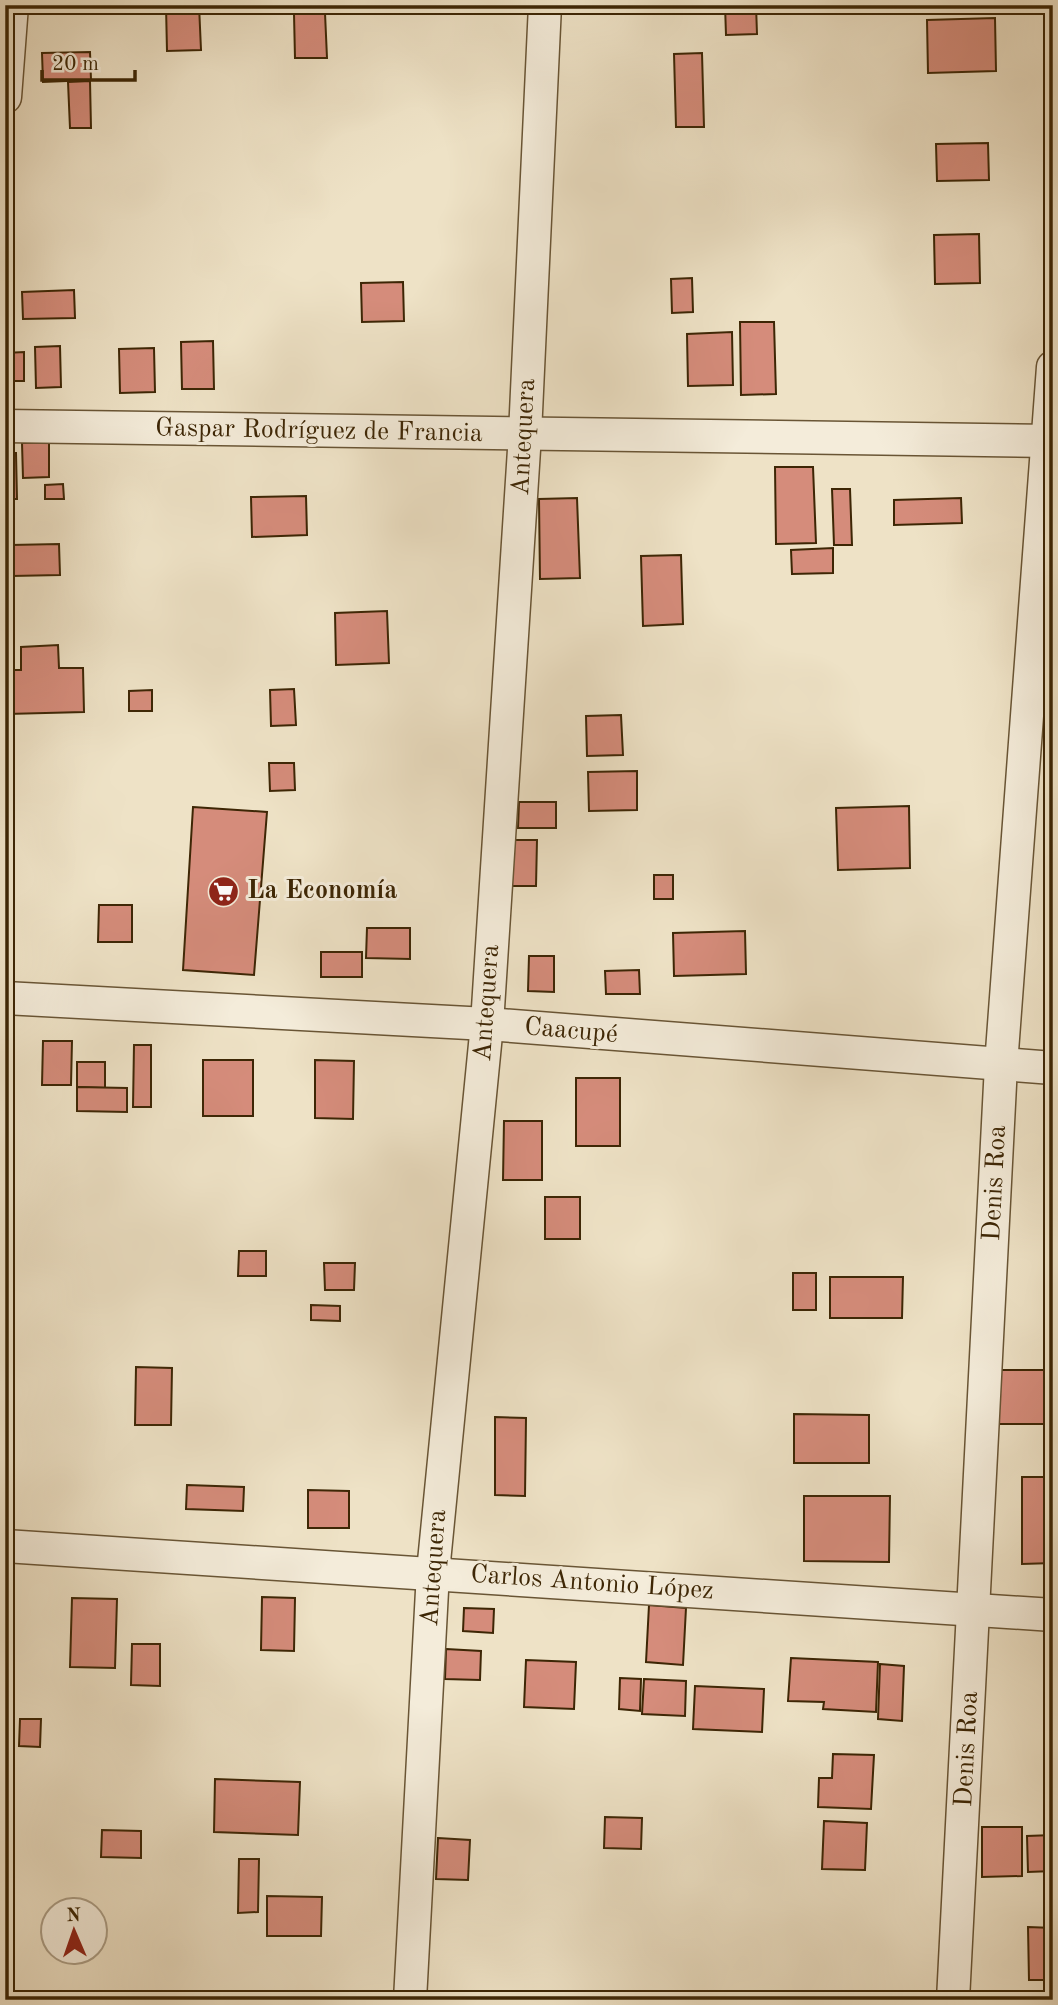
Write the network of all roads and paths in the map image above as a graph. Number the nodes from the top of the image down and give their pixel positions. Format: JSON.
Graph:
{"nodes":[{"id":1,"x":12,"y":5,"type":"edge"},
{"id":2,"x":545,"y":5,"type":"edge"},
{"id":3,"x":5,"y":97,"type":"edge"},
{"id":4,"x":1053,"y":367,"type":"edge"},
{"id":5,"x":5,"y":426,"type":"edge"},
{"id":6,"x":525,"y":434,"type":"junction"},
{"id":7,"x":1050,"y":441,"type":"edge"},
{"id":8,"x":5,"y":998,"type":"edge"},
{"id":9,"x":486,"y":1024,"type":"junction"},
{"id":10,"x":1001,"y":1065,"type":"junction"},
{"id":11,"x":1053,"y":1068,"type":"edge"},
{"id":12,"x":5,"y":1546,"type":"edge"},
{"id":13,"x":433,"y":1572,"type":"junction"},
{"id":14,"x":974,"y":1611,"type":"junction"},
{"id":15,"x":1053,"y":1615,"type":"edge"},
{"id":16,"x":410,"y":2000,"type":"edge"},
{"id":17,"x":953,"y":2000,"type":"edge"}],
"edges":[{"from":1,"to":3,"type":"street"},
{"from":2,"to":6,"type":"street","name":"Antequera"},
{"from":4,"to":7,"type":"street","name":"Denis Roa"},
{"from":5,"to":6,"type":"street","name":"Gaspar Rodríguez de Francia"},
{"from":6,"to":7,"type":"street","name":"Gaspar Rodríguez de Francia"},
{"from":6,"to":9,"type":"street","name":"Antequera"},
{"from":7,"to":10,"type":"street","name":"Denis Roa"},
{"from":8,"to":9,"type":"street","name":"Caacupé"},
{"from":9,"to":10,"type":"street","name":"Caacupé"},
{"from":9,"to":13,"type":"street","name":"Antequera"},
{"from":10,"to":11,"type":"street","name":"Caacupé"},
{"from":10,"to":14,"type":"street","name":"Denis Roa"},
{"from":12,"to":13,"type":"street","name":"Carlos Antonio López"},
{"from":13,"to":14,"type":"street","name":"Carlos Antonio López"},
{"from":13,"to":16,"type":"street","name":"Antequera"},
{"from":14,"to":15,"type":"street","name":"Carlos Antonio López"},
{"from":14,"to":17,"type":"street","name":"Denis Roa"}]}
